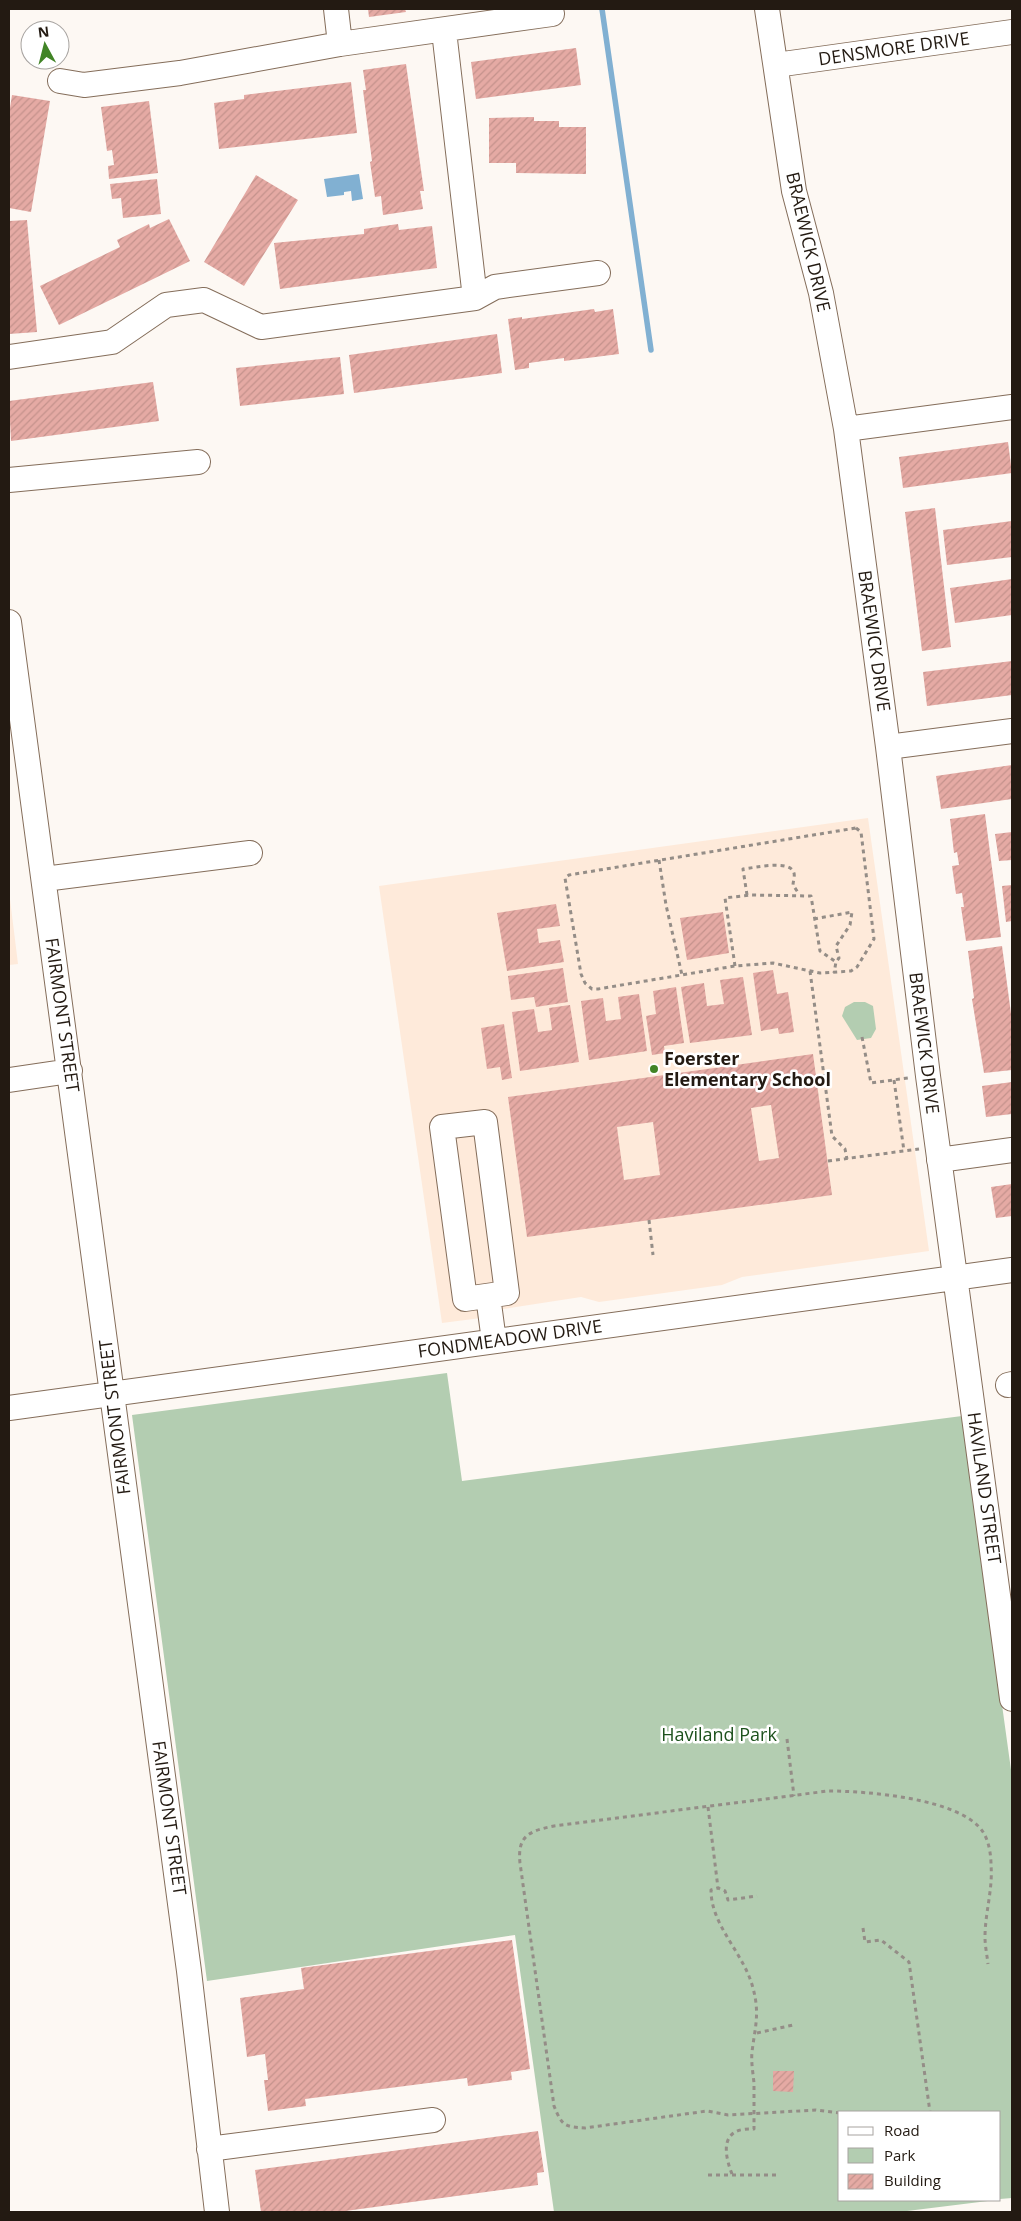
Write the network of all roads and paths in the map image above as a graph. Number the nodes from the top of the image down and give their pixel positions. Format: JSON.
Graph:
{"nodes":[{"id":1,"x":336,"y":9,"type":"edge"},
{"id":2,"x":551,"y":9,"type":"edge"},
{"id":3,"x":768,"y":9,"type":"edge"},
{"id":4,"x":444,"y":31,"type":"junction"},
{"id":5,"x":1012,"y":32,"type":"edge"},
{"id":6,"x":340,"y":44,"type":"junction"},
{"id":7,"x":776,"y":65,"type":"junction"},
{"id":8,"x":60,"y":81,"type":"dead end"},
{"id":9,"x":598,"y":273,"type":"dead end"},
{"id":10,"x":475,"y":298,"type":"junction"},
{"id":11,"x":9,"y":357,"type":"edge"},
{"id":12,"x":1012,"y":407,"type":"edge"},
{"id":13,"x":846,"y":429,"type":"junction"},
{"id":14,"x":198,"y":462,"type":"dead end"},
{"id":15,"x":9,"y":480,"type":"edge"},
{"id":16,"x":9,"y":622,"type":"edge"},
{"id":17,"x":1012,"y":731,"type":"edge"},
{"id":18,"x":888,"y":747,"type":"junction"},
{"id":19,"x":250,"y":853,"type":"dead end"},
{"id":20,"x":658,"y":860,"type":"junction"},
{"id":21,"x":44,"y":879,"type":"junction"},
{"id":22,"x":747,"y":895,"type":"junction"},
{"id":23,"x":799,"y":895,"type":"junction"},
{"id":24,"x":814,"y":919,"type":"junction"},
{"id":25,"x":836,"y":962,"type":"junction"},
{"id":26,"x":735,"y":966,"type":"junction"},
{"id":27,"x":810,"y":971,"type":"junction"},
{"id":28,"x":834,"y":973,"type":"junction"},
{"id":29,"x":682,"y":975,"type":"junction"},
{"id":30,"x":862,"y":1037,"type":"dead end"},
{"id":31,"x":70,"y":1071,"type":"junction"},
{"id":32,"x":928,"y":1076,"type":"junction"},
{"id":33,"x":9,"y":1080,"type":"edge"},
{"id":34,"x":894,"y":1080,"type":"junction"},
{"id":35,"x":1012,"y":1150,"type":"edge"},
{"id":36,"x":904,"y":1151,"type":"junction"},
{"id":37,"x":938,"y":1153,"type":"junction"},
{"id":38,"x":847,"y":1159,"type":"junction"},
{"id":39,"x":828,"y":1161,"type":"dead end"},
{"id":40,"x":649,"y":1220,"type":"dead end"},
{"id":41,"x":653,"y":1255,"type":"dead end"},
{"id":42,"x":1012,"y":1270,"type":"edge"},
{"id":43,"x":956,"y":1278,"type":"junction"},
{"id":44,"x":488,"y":1296,"type":"junction"},
{"id":45,"x":494,"y":1342,"type":"junction"},
{"id":46,"x":111,"y":1394,"type":"junction"},
{"id":47,"x":9,"y":1408,"type":"edge"},
{"id":48,"x":1012,"y":1699,"type":"edge"},
{"id":49,"x":788,"y":1739,"type":"dead end"},
{"id":50,"x":794,"y":1796,"type":"junction"},
{"id":51,"x":708,"y":1806,"type":"junction"},
{"id":52,"x":718,"y":1888,"type":"junction"},
{"id":53,"x":757,"y":1896,"type":"dead end"},
{"id":54,"x":864,"y":1928,"type":"dead end"},
{"id":55,"x":988,"y":1964,"type":"dead end"},
{"id":56,"x":794,"y":2025,"type":"dead end"},
{"id":57,"x":756,"y":2033,"type":"junction"},
{"id":58,"x":930,"y":2111,"type":"edge"},
{"id":59,"x":754,"y":2113,"type":"junction"},
{"id":60,"x":838,"y":2113,"type":"edge"},
{"id":61,"x":432,"y":2120,"type":"dead end"},
{"id":62,"x":210,"y":2148,"type":"junction"},
{"id":63,"x":732,"y":2174,"type":"junction"},
{"id":64,"x":708,"y":2175,"type":"dead end"},
{"id":65,"x":778,"y":2175,"type":"dead end"},
{"id":66,"x":217,"y":2212,"type":"edge"}],
"edges":[{"from":1,"to":6,"type":"street"},
{"from":2,"to":4,"type":"street"},
{"from":3,"to":7,"type":"street","name":"BRAEWICK DRIVE"},
{"from":4,"to":6,"type":"street"},
{"from":4,"to":10,"type":"street"},
{"from":5,"to":7,"type":"street","name":"DENSMORE DRIVE"},
{"from":6,"to":8,"type":"street"},
{"from":7,"to":13,"type":"street","name":"BRAEWICK DRIVE"},
{"from":9,"to":10,"type":"street"},
{"from":10,"to":11,"type":"street"},
{"from":12,"to":13,"type":"street"},
{"from":13,"to":18,"type":"street","name":"BRAEWICK DRIVE"},
{"from":14,"to":15,"type":"street"},
{"from":16,"to":21,"type":"street","name":"FAIRMONT STREET"},
{"from":17,"to":18,"type":"street"},
{"from":18,"to":32,"type":"street","name":"BRAEWICK DRIVE"},
{"from":19,"to":21,"type":"street"},
{"from":20,"to":28,"type":"path"},
{"from":20,"to":29,"type":"path"},
{"from":20,"to":29,"type":"path"},
{"from":21,"to":31,"type":"street","name":"FAIRMONT STREET"},
{"from":22,"to":23,"type":"path"},
{"from":22,"to":23,"type":"path"},
{"from":22,"to":26,"type":"path"},
{"from":23,"to":24,"type":"path"},
{"from":24,"to":25,"type":"path"},
{"from":24,"to":25,"type":"path"},
{"from":25,"to":28,"type":"path"},
{"from":26,"to":27,"type":"path"},
{"from":26,"to":29,"type":"path"},
{"from":27,"to":28,"type":"path"},
{"from":27,"to":38,"type":"path"},
{"from":30,"to":34,"type":"path"},
{"from":31,"to":33,"type":"street"},
{"from":31,"to":46,"type":"street","name":"FAIRMONT STREET"},
{"from":32,"to":34,"type":"path"},
{"from":32,"to":37,"type":"street","name":"BRAEWICK DRIVE"},
{"from":34,"to":36,"type":"path"},
{"from":35,"to":37,"type":"street"},
{"from":36,"to":37,"type":"path"},
{"from":36,"to":38,"type":"path"},
{"from":37,"to":43,"type":"street","name":"BRAEWICK DRIVE"},
{"from":38,"to":39,"type":"path"},
{"from":40,"to":41,"type":"path"},
{"from":42,"to":43,"type":"street","name":"FONDMEADOW DRIVE"},
{"from":43,"to":45,"type":"street","name":"FONDMEADOW DRIVE"},
{"from":43,"to":48,"type":"street","name":"HAVILAND STREET"},
{"from":44,"to":44,"type":"street"},
{"from":44,"to":45,"type":"street"},
{"from":45,"to":46,"type":"street","name":"FONDMEADOW DRIVE"},
{"from":46,"to":47,"type":"street","name":"FONDMEADOW DRIVE"},
{"from":46,"to":62,"type":"street","name":"FAIRMONT STREET"},
{"from":49,"to":50,"type":"path"},
{"from":50,"to":51,"type":"path"},
{"from":50,"to":55,"type":"path"},
{"from":51,"to":52,"type":"path"},
{"from":51,"to":59,"type":"path"},
{"from":52,"to":53,"type":"path"},
{"from":52,"to":57,"type":"path"},
{"from":54,"to":58,"type":"path"},
{"from":56,"to":57,"type":"path"},
{"from":57,"to":59,"type":"path"},
{"from":59,"to":60,"type":"path"},
{"from":59,"to":63,"type":"path"},
{"from":61,"to":62,"type":"street"},
{"from":62,"to":66,"type":"street","name":"FAIRMONT STREET"},
{"from":63,"to":64,"type":"path"},
{"from":63,"to":65,"type":"path"}]}
